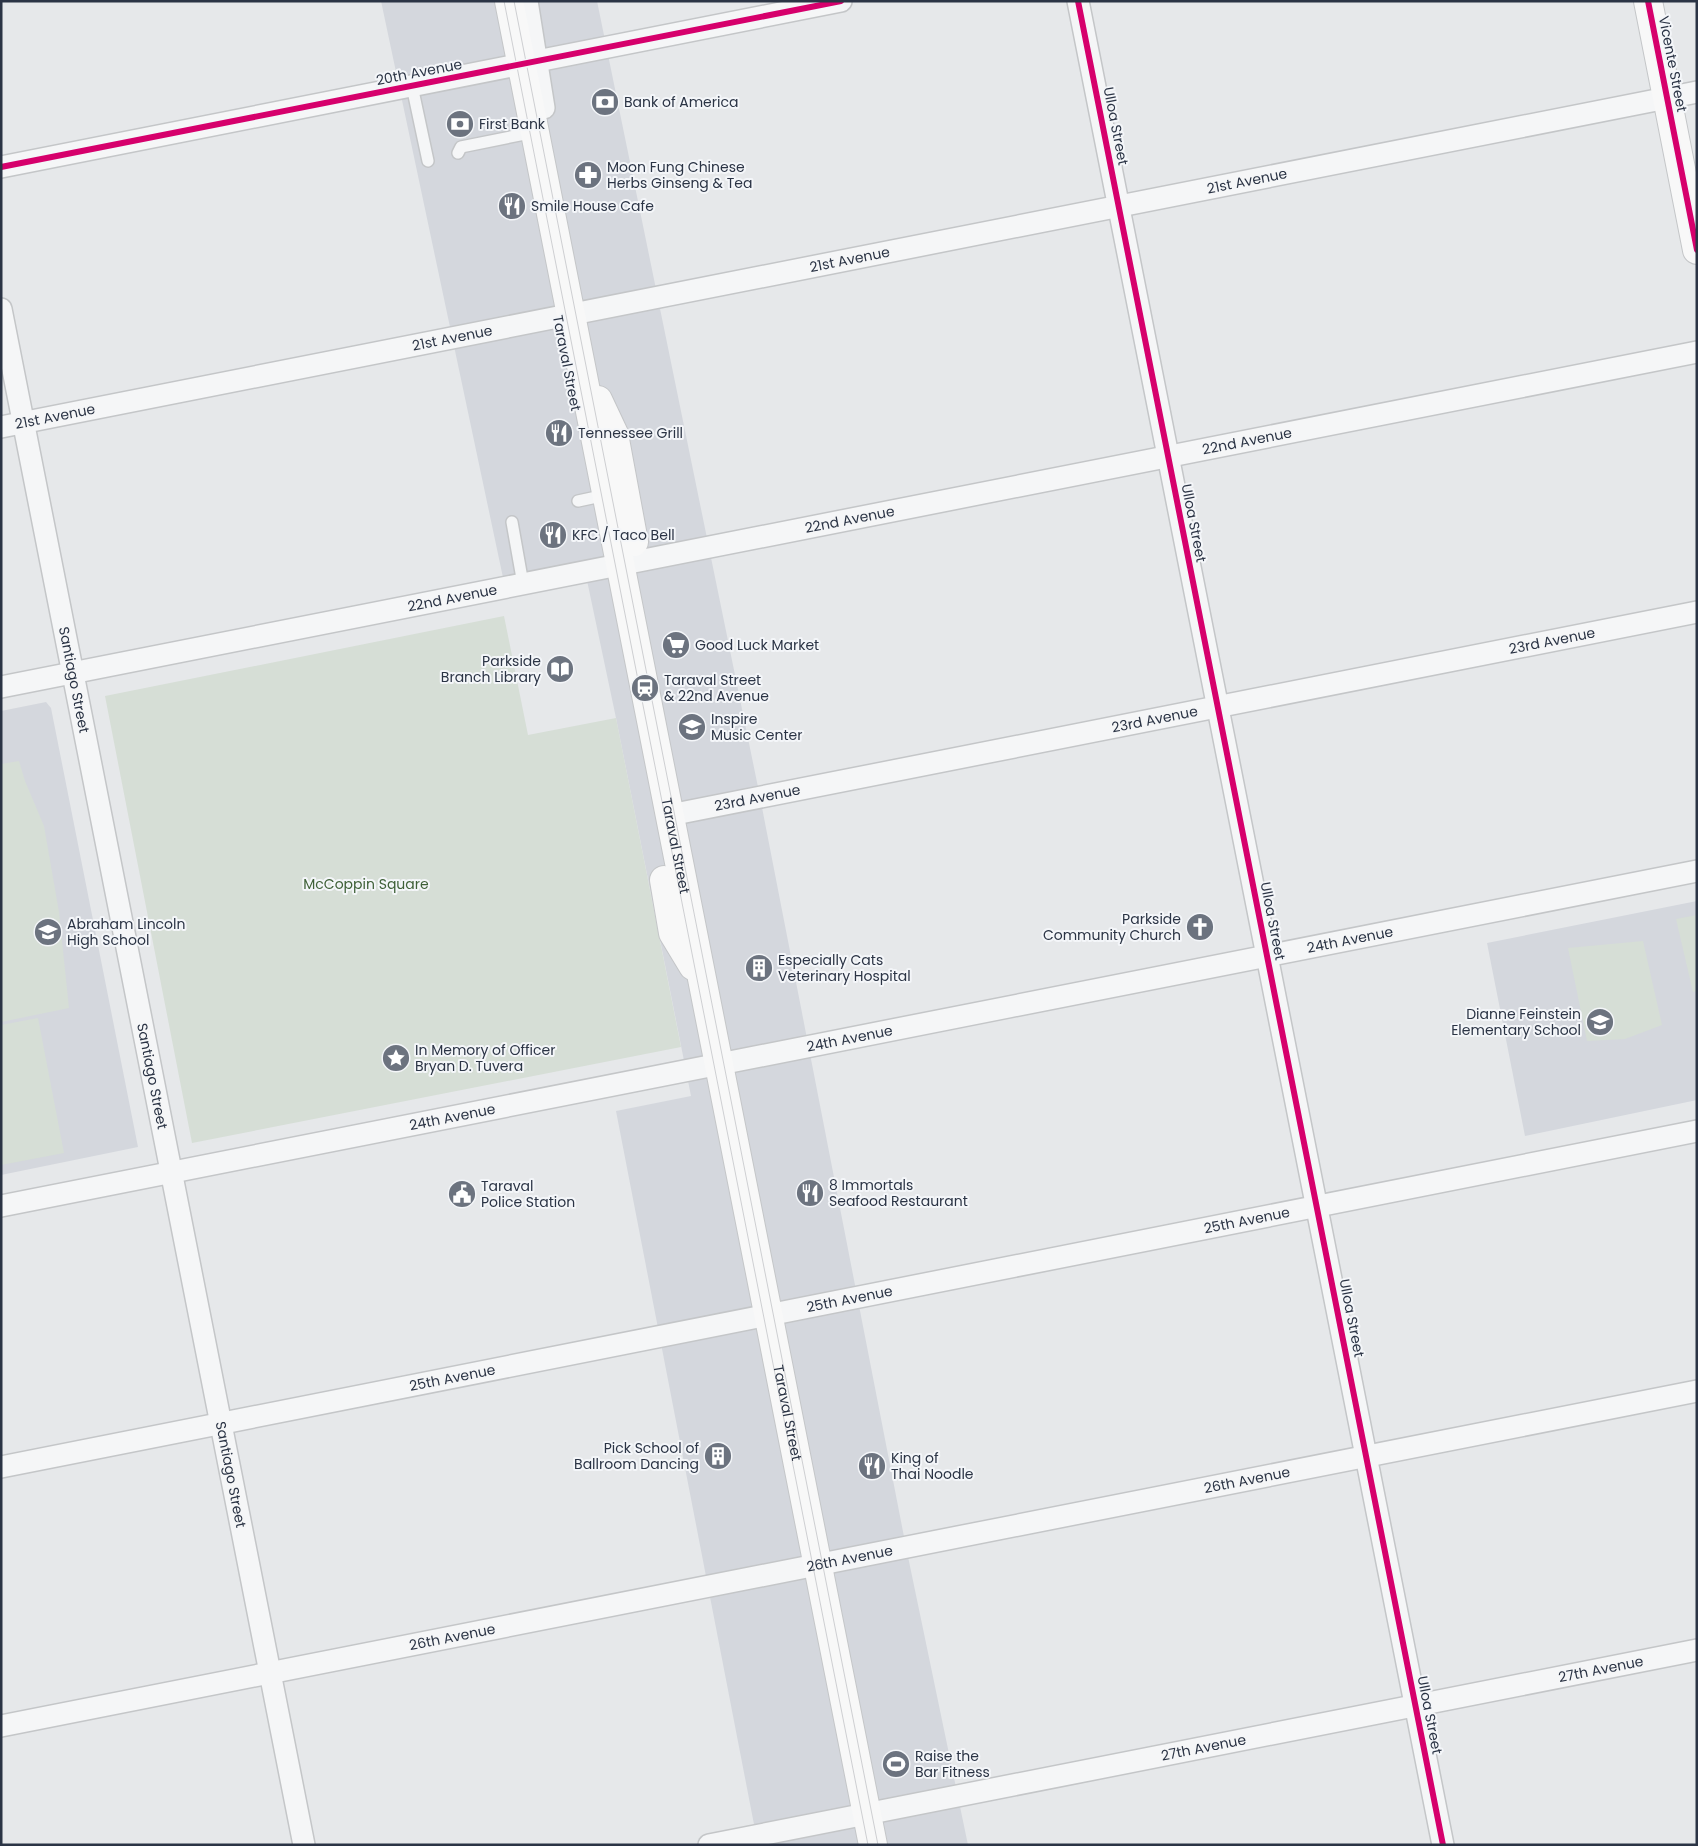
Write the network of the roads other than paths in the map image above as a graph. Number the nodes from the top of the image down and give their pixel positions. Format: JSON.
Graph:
{"nodes":[{"id":1,"x":496,"y":1,"type":"edge"},
{"id":2,"x":509,"y":1,"type":"edge"},
{"id":3,"x":528,"y":1,"type":"edge"},
{"id":4,"x":841,"y":1,"type":"edge"},
{"id":5,"x":1078,"y":1,"type":"edge"},
{"id":6,"x":1648,"y":1,"type":"edge"},
{"id":7,"x":522,"y":64,"type":"junction"},
{"id":8,"x":412,"y":86,"type":"junction"},
{"id":9,"x":1697,"y":92,"type":"edge"},
{"id":10,"x":1667,"y":98,"type":"junction"},
{"id":11,"x":529,"y":133,"type":"junction"},
{"id":12,"x":458,"y":153,"type":"dead end"},
{"id":13,"x":428,"y":161,"type":"dead end"},
{"id":14,"x":1,"y":167,"type":"edge"},
{"id":15,"x":1119,"y":206,"type":"junction"},
{"id":16,"x":1697,"y":250,"type":"edge"},
{"id":17,"x":1,"y":309,"type":"edge"},
{"id":18,"x":571,"y":314,"type":"junction"},
{"id":19,"x":1697,"y":352,"type":"edge"},
{"id":20,"x":581,"y":364,"type":"junction"},
{"id":21,"x":603,"y":410,"type":"junction"},
{"id":22,"x":23,"y":422,"type":"junction"},
{"id":23,"x":1,"y":427,"type":"edge"},
{"id":24,"x":1168,"y":456,"type":"junction"},
{"id":25,"x":592,"y":498,"type":"junction"},
{"id":26,"x":512,"y":522,"type":"dead end"},
{"id":27,"x":622,"y":564,"type":"junction"},
{"id":28,"x":523,"y":584,"type":"junction"},
{"id":29,"x":1697,"y":612,"type":"edge"},
{"id":30,"x":73,"y":672,"type":"junction"},
{"id":31,"x":1,"y":687,"type":"edge"},
{"id":32,"x":1218,"y":706,"type":"junction"},
{"id":33,"x":644,"y":718,"type":"junction"},
{"id":34,"x":670,"y":815,"type":"junction"},
{"id":35,"x":1697,"y":871,"type":"edge"},
{"id":36,"x":1267,"y":956,"type":"junction"},
{"id":37,"x":702,"y":981,"type":"junction"},
{"id":38,"x":719,"y":1064,"type":"junction"},
{"id":39,"x":1697,"y":1131,"type":"edge"},
{"id":40,"x":171,"y":1172,"type":"junction"},
{"id":41,"x":1,"y":1206,"type":"edge"},
{"id":42,"x":1317,"y":1206,"type":"junction"},
{"id":43,"x":768,"y":1315,"type":"junction"},
{"id":44,"x":1697,"y":1391,"type":"edge"},
{"id":45,"x":221,"y":1423,"type":"junction"},
{"id":46,"x":1366,"y":1456,"type":"junction"},
{"id":47,"x":1,"y":1466,"type":"edge"},
{"id":48,"x":818,"y":1564,"type":"junction"},
{"id":49,"x":1697,"y":1650,"type":"edge"},
{"id":50,"x":270,"y":1673,"type":"junction"},
{"id":51,"x":1415,"y":1705,"type":"junction"},
{"id":52,"x":1,"y":1726,"type":"edge"},
{"id":53,"x":867,"y":1814,"type":"junction"},
{"id":54,"x":304,"y":1845,"type":"edge"},
{"id":55,"x":709,"y":1845,"type":"edge"},
{"id":56,"x":873,"y":1845,"type":"edge"},
{"id":57,"x":1443,"y":1845,"type":"edge"}],
"edges":[{"from":1,"to":7,"type":"street","name":"Taraval Street"},
{"from":2,"to":7,"type":"street","name":"Taraval Street"},
{"from":3,"to":7,"type":"street","name":"Taraval Street"},
{"from":4,"to":7,"type":"street","name":"20th Avenue"},
{"from":5,"to":15,"type":"street","name":"Ulloa Street"},
{"from":6,"to":10,"type":"street","name":"Vicente Street"},
{"from":7,"to":8,"type":"street","name":"20th Avenue"},
{"from":7,"to":11,"type":"street","name":"Taraval Street"},
{"from":7,"to":18,"type":"street","name":"Taraval Street"},
{"from":8,"to":13,"type":"lane"},
{"from":8,"to":14,"type":"street","name":"20th Avenue"},
{"from":9,"to":10,"type":"street","name":"21st Avenue"},
{"from":10,"to":15,"type":"street","name":"21st Avenue"},
{"from":10,"to":16,"type":"street","name":"Vicente Street"},
{"from":11,"to":12,"type":"lane"},
{"from":11,"to":18,"type":"street","name":"Taraval Street"},
{"from":15,"to":18,"type":"street","name":"21st Avenue"},
{"from":15,"to":24,"type":"street","name":"Ulloa Street"},
{"from":17,"to":22,"type":"street","name":"Santiago Street"},
{"from":18,"to":20,"type":"street","name":"Taraval Street"},
{"from":18,"to":21,"type":"street","name":"Taraval Street"},
{"from":18,"to":22,"type":"street","name":"21st Avenue"},
{"from":18,"to":25,"type":"street","name":"Taraval Street"},
{"from":19,"to":24,"type":"street","name":"22nd Avenue"},
{"from":20,"to":21,"type":"street","name":"Taraval Street"},
{"from":20,"to":25,"type":"street","name":"Taraval Street"},
{"from":21,"to":27,"type":"street","name":"Taraval Street"},
{"from":22,"to":23,"type":"street","name":"21st Avenue"},
{"from":22,"to":30,"type":"street","name":"Santiago Street"},
{"from":24,"to":27,"type":"street","name":"22nd Avenue"},
{"from":24,"to":32,"type":"street","name":"Ulloa Street"},
{"from":25,"to":27,"type":"street","name":"Taraval Street"},
{"from":26,"to":28,"type":"lane"},
{"from":27,"to":28,"type":"street","name":"22nd Avenue"},
{"from":27,"to":33,"type":"street","name":"Taraval Street"},
{"from":27,"to":33,"type":"street","name":"Taraval Street"},
{"from":28,"to":30,"type":"street","name":"22nd Avenue"},
{"from":29,"to":32,"type":"street","name":"23rd Avenue"},
{"from":30,"to":31,"type":"street","name":"22nd Avenue"},
{"from":30,"to":40,"type":"street","name":"Santiago Street"},
{"from":32,"to":34,"type":"street","name":"23rd Avenue"},
{"from":32,"to":36,"type":"street","name":"Ulloa Street"},
{"from":33,"to":34,"type":"street","name":"Taraval Street"},
{"from":33,"to":37,"type":"street","name":"Taraval Street"},
{"from":34,"to":37,"type":"street","name":"Taraval Street"},
{"from":35,"to":36,"type":"street","name":"24th Avenue"},
{"from":36,"to":38,"type":"street","name":"24th Avenue"},
{"from":36,"to":42,"type":"street","name":"Ulloa Street"},
{"from":37,"to":38,"type":"street","name":"Taraval Street"},
{"from":38,"to":40,"type":"street","name":"24th Avenue"},
{"from":38,"to":43,"type":"street","name":"Taraval Street"},
{"from":39,"to":42,"type":"street","name":"25th Avenue"},
{"from":40,"to":41,"type":"street","name":"24th Avenue"},
{"from":40,"to":45,"type":"street","name":"Santiago Street"},
{"from":42,"to":43,"type":"street","name":"25th Avenue"},
{"from":42,"to":46,"type":"street","name":"Ulloa Street"},
{"from":43,"to":45,"type":"street","name":"25th Avenue"},
{"from":43,"to":48,"type":"street","name":"Taraval Street"},
{"from":44,"to":46,"type":"street","name":"26th Avenue"},
{"from":45,"to":47,"type":"street","name":"25th Avenue"},
{"from":45,"to":50,"type":"street","name":"Santiago Street"},
{"from":46,"to":48,"type":"street","name":"26th Avenue"},
{"from":46,"to":51,"type":"street","name":"Ulloa Street"},
{"from":48,"to":50,"type":"street","name":"26th Avenue"},
{"from":48,"to":53,"type":"street","name":"Taraval Street"},
{"from":49,"to":51,"type":"street","name":"27th Avenue"},
{"from":50,"to":52,"type":"street","name":"26th Avenue"},
{"from":50,"to":54,"type":"street","name":"Santiago Street"},
{"from":51,"to":53,"type":"street","name":"27th Avenue"},
{"from":51,"to":57,"type":"street","name":"Ulloa Street"},
{"from":53,"to":55,"type":"street","name":"27th Avenue"},
{"from":53,"to":56,"type":"street","name":"Taraval Street"}]}
